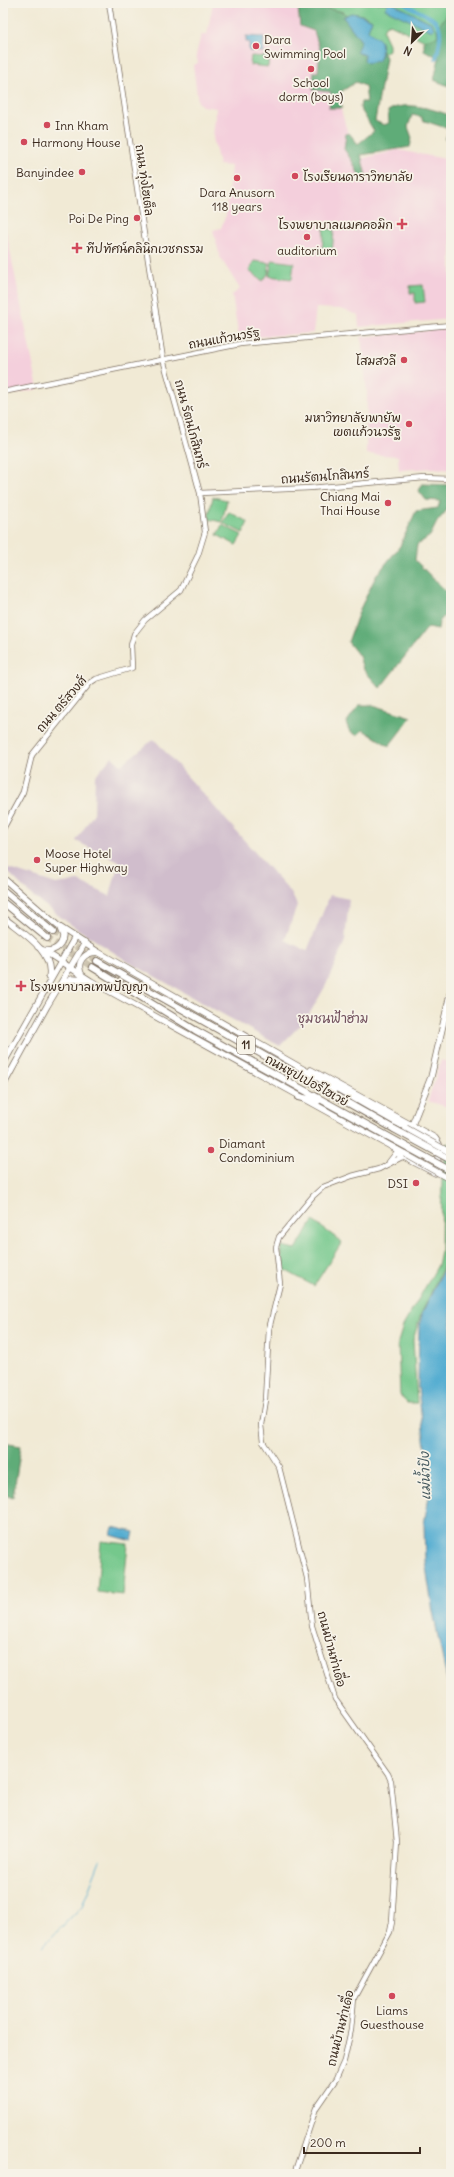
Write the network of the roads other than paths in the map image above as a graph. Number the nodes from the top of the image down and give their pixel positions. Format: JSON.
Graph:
{"nodes":[{"id":1,"x":109,"y":3,"type":"edge"},
{"id":2,"x":451,"y":325,"type":"edge"},
{"id":3,"x":162,"y":359,"type":"junction"},
{"id":4,"x":3,"y":392,"type":"edge"},
{"id":5,"x":451,"y":479,"type":"edge"},
{"id":6,"x":200,"y":493,"type":"junction"},
{"id":7,"x":209,"y":493,"type":"junction"},
{"id":8,"x":203,"y":508,"type":"junction"},
{"id":9,"x":3,"y":829,"type":"edge"},
{"id":10,"x":3,"y":878,"type":"edge"},
{"id":11,"x":3,"y":890,"type":"edge"},
{"id":12,"x":3,"y":902,"type":"edge"},
{"id":13,"x":3,"y":917,"type":"edge"},
{"id":14,"x":58,"y":926,"type":"junction"},
{"id":15,"x":53,"y":932,"type":"tunnel mouth"},
{"id":16,"x":75,"y":937,"type":"junction"},
{"id":17,"x":47,"y":938,"type":"tunnel mouth"},
{"id":18,"x":85,"y":943,"type":"junction"},
{"id":19,"x":40,"y":948,"type":"junction"},
{"id":20,"x":98,"y":952,"type":"junction"},
{"id":21,"x":97,"y":961,"type":"tunnel mouth"},
{"id":22,"x":60,"y":962,"type":"junction"},
{"id":23,"x":69,"y":968,"type":"junction"},
{"id":24,"x":92,"y":968,"type":"tunnel mouth"},
{"id":25,"x":84,"y":977,"type":"junction"},
{"id":26,"x":49,"y":981,"type":"junction"},
{"id":27,"x":91,"y":981,"type":"junction"},
{"id":28,"x":57,"y":989,"type":"junction"},
{"id":29,"x":451,"y":990,"type":"edge"},
{"id":30,"x":3,"y":1064,"type":"edge"},
{"id":31,"x":296,"y":1064,"type":"junction"},
{"id":32,"x":317,"y":1076,"type":"junction"},
{"id":33,"x":278,"y":1085,"type":"junction"},
{"id":34,"x":3,"y":1086,"type":"edge"},
{"id":35,"x":299,"y":1097,"type":"junction"},
{"id":36,"x":342,"y":1100,"type":"junction"},
{"id":37,"x":326,"y":1103,"type":"junction"},
{"id":38,"x":412,"y":1125,"type":"junction"},
{"id":39,"x":396,"y":1153,"type":"junction"},
{"id":40,"x":451,"y":1154,"type":"edge"},
{"id":41,"x":403,"y":1155,"type":"junction"},
{"id":42,"x":451,"y":1160,"type":"edge"},
{"id":43,"x":388,"y":1164,"type":"junction"},
{"id":44,"x":451,"y":1171,"type":"edge"},
{"id":45,"x":451,"y":1180,"type":"edge"},
{"id":46,"x":294,"y":2174,"type":"edge"}],
"edges":[{"from":1,"to":3,"type":"street","name":"ถนน ทุ่งโฮเต็ล"},
{"from":2,"to":3,"type":"street","name":"ถนนแก้วนวรัฐ"},
{"from":3,"to":4,"type":"street","name":"ถนนแก้วนวรัฐ"},
{"from":3,"to":6,"type":"street","name":"ถนน รัตนโกสินทร์"},
{"from":5,"to":7,"type":"street","name":"ถนนรัตนโกสินทร์"},
{"from":6,"to":7,"type":"street","name":"ถนนรัตนโกสินทร์"},
{"from":6,"to":8,"type":"street","name":"ถนน ตรัสวงศ์"},
{"from":7,"to":8,"type":"street"},
{"from":8,"to":9,"type":"street","name":"ถนน ตรัสวงศ์"},
{"from":10,"to":14,"type":"main road"},
{"from":11,"to":15,"type":"highway"},
{"from":12,"to":17,"type":"highway"},
{"from":13,"to":19,"type":"main road"},
{"from":14,"to":16,"type":"main road"},
{"from":14,"to":19,"type":"main road"},
{"from":16,"to":18,"type":"main road"},
{"from":16,"to":22,"type":"main road"},
{"from":18,"to":20,"type":"main road"},
{"from":18,"to":23,"type":"main road"},
{"from":19,"to":22,"type":"main road"},
{"from":19,"to":26,"type":"main road"},
{"from":20,"to":25,"type":"main road"},
{"from":20,"to":31,"type":"main road"},
{"from":21,"to":36,"type":"highway","name":"ถนนซุปเปอร์ไฮเวย์","number":"11"},
{"from":22,"to":23,"type":"main road"},
{"from":22,"to":26,"type":"main road"},
{"from":23,"to":25,"type":"main road"},
{"from":23,"to":28,"type":"main road"},
{"from":24,"to":37,"type":"highway","name":"ถนนซุปเปอร์ไฮเวย์","number":"11"},
{"from":25,"to":27,"type":"main road"},
{"from":26,"to":30,"type":"main road"},
{"from":27,"to":28,"type":"main road"},
{"from":27,"to":33,"type":"main road"},
{"from":28,"to":34,"type":"main road"},
{"from":29,"to":38,"type":"main road"},
{"from":31,"to":32,"type":"main road"},
{"from":31,"to":38,"type":"main road"},
{"from":32,"to":36,"type":"highway"},
{"from":32,"to":40,"type":"main road","bridge":true},
{"from":33,"to":35,"type":"main road"},
{"from":33,"to":39,"type":"main road"},
{"from":35,"to":37,"type":"highway"},
{"from":35,"to":41,"type":"main road"},
{"from":36,"to":42,"type":"highway","name":"ถนนซุปเปอร์ไฮเวย์","number":"11","bridge":true},
{"from":37,"to":44,"type":"highway","name":"ถนนซุปเปอร์ไฮเวย์","number":"11","bridge":true},
{"from":38,"to":41,"type":"main road"},
{"from":39,"to":41,"type":"main road"},
{"from":39,"to":43,"type":"street"},
{"from":41,"to":43,"type":"street","name":"ถนนบ้านท่าเดื่อ"},
{"from":41,"to":45,"type":"main road","bridge":true},
{"from":43,"to":46,"type":"street","name":"ถนนบ้านท่าเดื่อ"}]}
